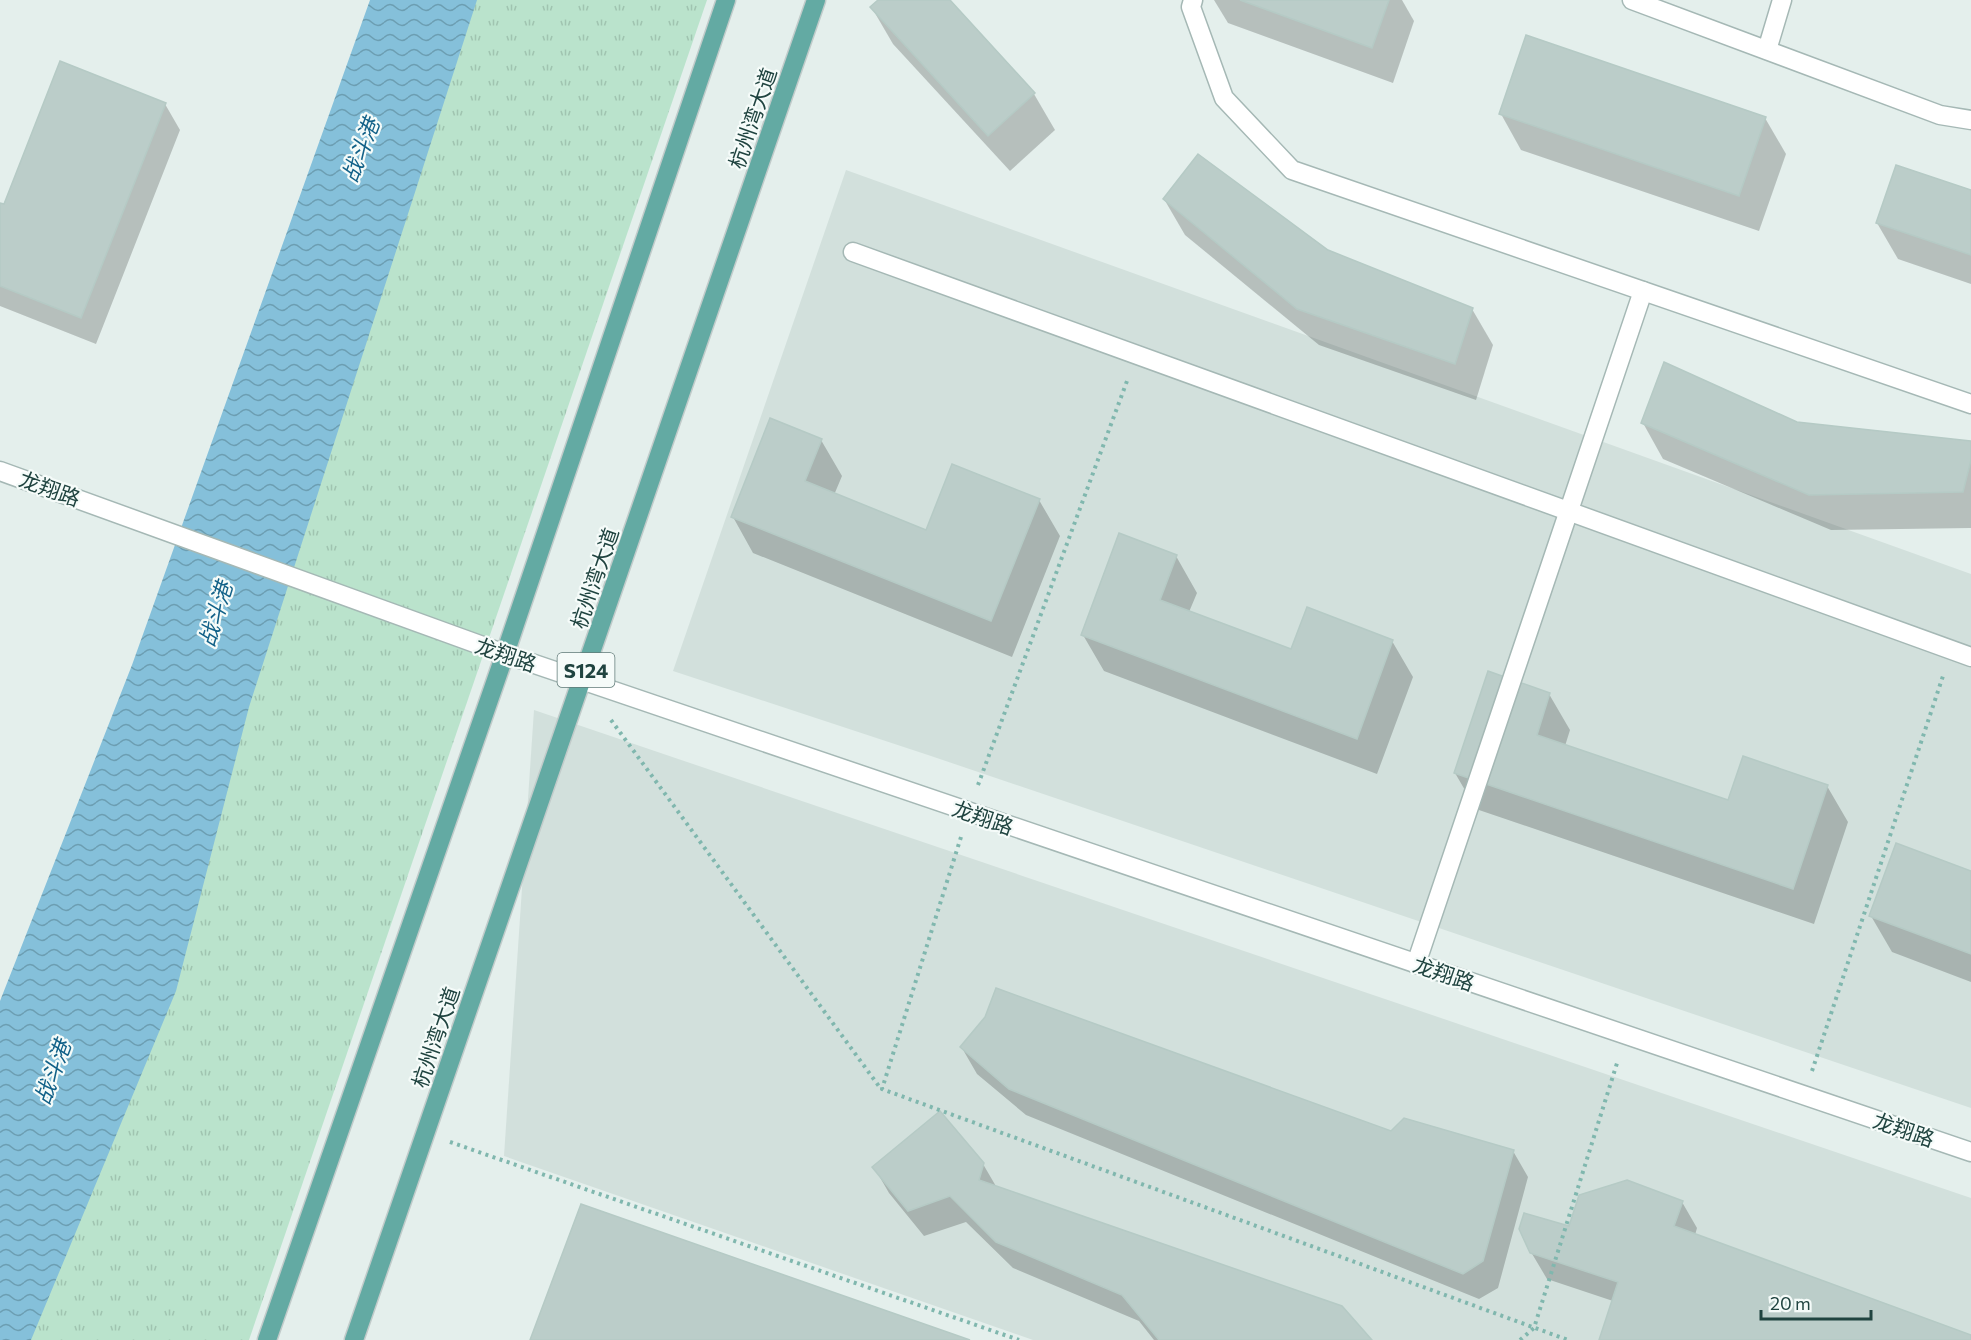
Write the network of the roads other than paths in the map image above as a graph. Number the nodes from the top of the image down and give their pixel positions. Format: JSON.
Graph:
{"nodes":[{"id":1,"x":726,"y":0,"type":"edge"},
{"id":2,"x":816,"y":0,"type":"edge"},
{"id":3,"x":1632,"y":0,"type":"edge"},
{"id":4,"x":1782,"y":0,"type":"edge"},
{"id":5,"x":1189,"y":2,"type":"edge"},
{"id":6,"x":1767,"y":50,"type":"junction"},
{"id":7,"x":1971,"y":120,"type":"edge"},
{"id":8,"x":853,"y":252,"type":"dead end"},
{"id":9,"x":1643,"y":291,"type":"junction"},
{"id":10,"x":1971,"y":404,"type":"edge"},
{"id":11,"x":0,"y":471,"type":"edge"},
{"id":12,"x":1569,"y":511,"type":"junction"},
{"id":13,"x":505,"y":654,"type":"junction"},
{"id":14,"x":1971,"y":657,"type":"edge"},
{"id":15,"x":582,"y":681,"type":"junction"},
{"id":16,"x":1416,"y":964,"type":"junction"},
{"id":17,"x":1971,"y":1152,"type":"edge"},
{"id":18,"x":267,"y":1340,"type":"edge"},
{"id":19,"x":354,"y":1340,"type":"edge"}],
"edges":[{"from":1,"to":13,"type":"main road"},
{"from":2,"to":15,"type":"main road","name":"杭州湾大道","number":"S124"},
{"from":3,"to":6,"type":"street"},
{"from":4,"to":6,"type":"street"},
{"from":5,"to":9,"type":"street"},
{"from":6,"to":7,"type":"street"},
{"from":8,"to":12,"type":"street"},
{"from":9,"to":10,"type":"street"},
{"from":9,"to":12,"type":"street"},
{"from":11,"to":13,"type":"street","name":"龙翔路"},
{"from":12,"to":14,"type":"street"},
{"from":12,"to":16,"type":"street"},
{"from":13,"to":15,"type":"street","name":"龙翔路"},
{"from":13,"to":18,"type":"main road"},
{"from":15,"to":16,"type":"street","name":"龙翔路"},
{"from":15,"to":19,"type":"main road","name":"杭州湾大道","number":"S124"},
{"from":16,"to":17,"type":"street","name":"龙翔路"}]}
